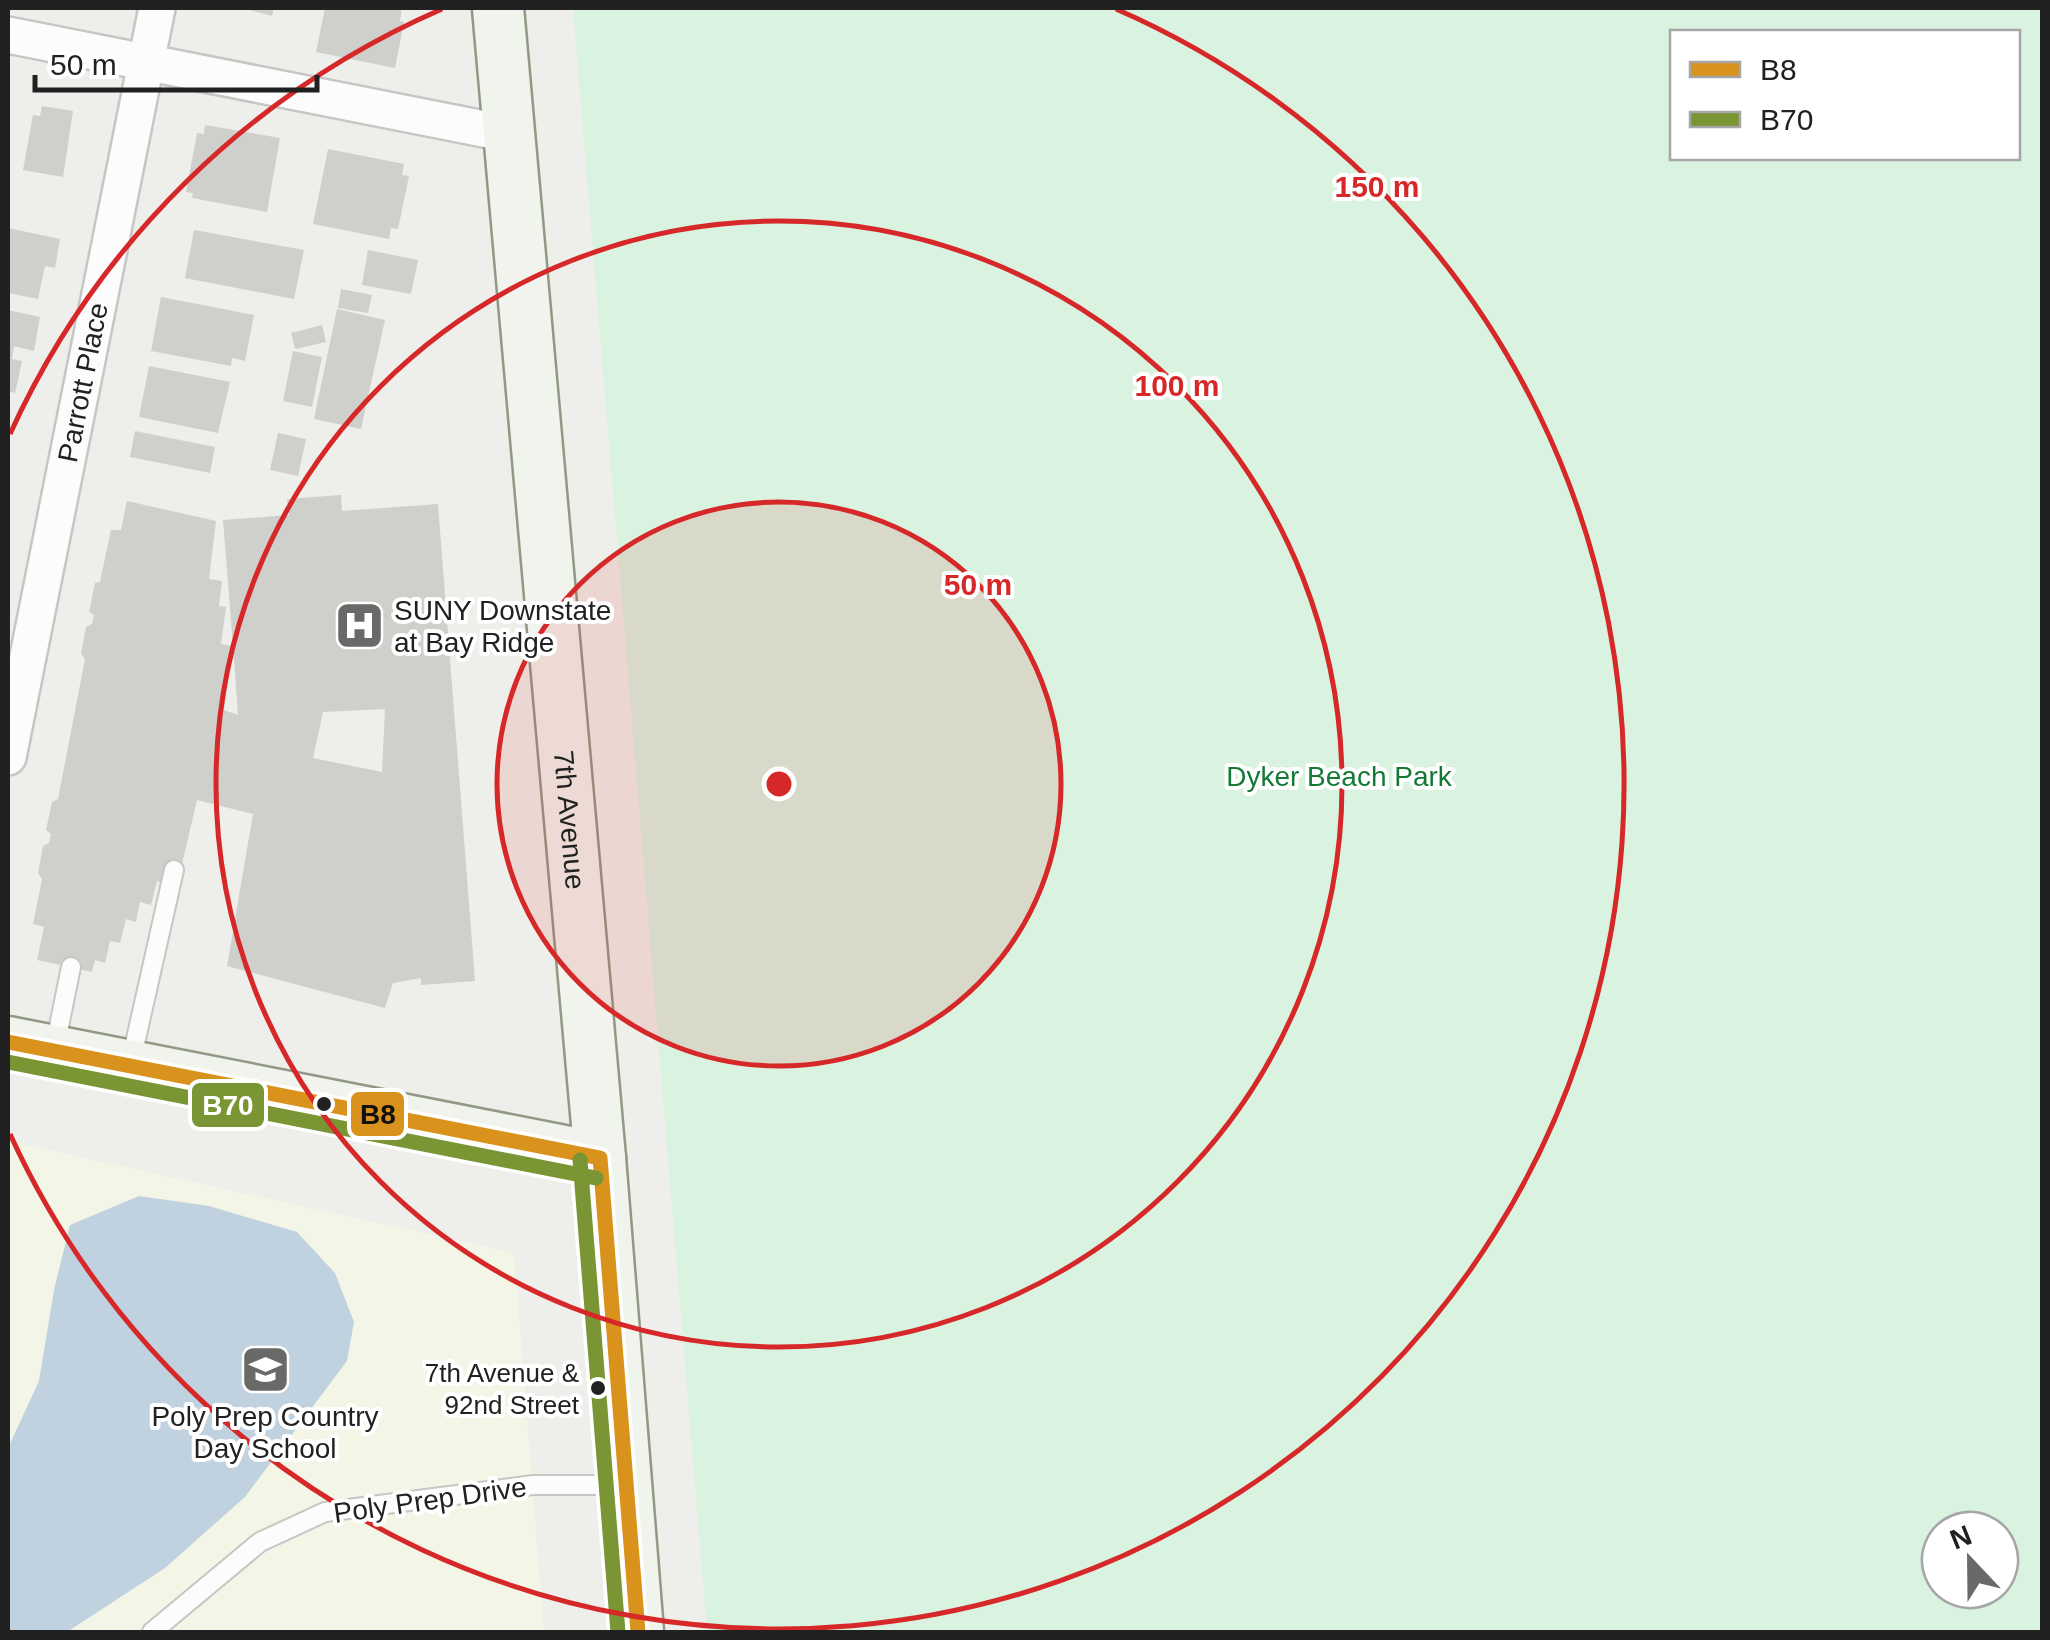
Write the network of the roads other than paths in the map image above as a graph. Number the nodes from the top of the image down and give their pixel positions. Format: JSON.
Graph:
{"nodes":[{"id":1,"x":157,"y":8,"type":"edge"},
{"id":2,"x":498,"y":8,"type":"edge"},
{"id":3,"x":8,"y":34,"type":"edge"},
{"id":4,"x":146,"y":62,"type":"junction"},
{"id":5,"x":509,"y":134,"type":"junction"},
{"id":6,"x":8,"y":757,"type":"edge"},
{"id":7,"x":174,"y":870,"type":"dead end"},
{"id":8,"x":71,"y":967,"type":"dead end"},
{"id":9,"x":30,"y":1047,"type":"edge"},
{"id":10,"x":130,"y":1066,"type":"junction"},
{"id":11,"x":600,"y":1158,"type":"junction"},
{"id":12,"x":626,"y":1486,"type":"junction"},
{"id":13,"x":152,"y":1632,"type":"edge"},
{"id":14,"x":638,"y":1632,"type":"edge"}],
"edges":[{"from":1,"to":4,"type":"street","name":"Parrott Place"},
{"from":2,"to":5,"type":"main road","name":"7th Avenue"},
{"from":3,"to":4,"type":"street"},
{"from":4,"to":5,"type":"street"},
{"from":4,"to":6,"type":"street","name":"Parrott Place"},
{"from":5,"to":11,"type":"main road","name":"7th Avenue"},
{"from":7,"to":10,"type":"lane"},
{"from":8,"to":9,"type":"lane"},
{"from":9,"to":10,"type":"main road"},
{"from":10,"to":11,"type":"main road"},
{"from":11,"to":12,"type":"main road","name":"7th Avenue"},
{"from":12,"to":13,"type":"lane","name":"Poly Prep Drive"},
{"from":12,"to":14,"type":"main road","name":"7th Avenue"}]}
